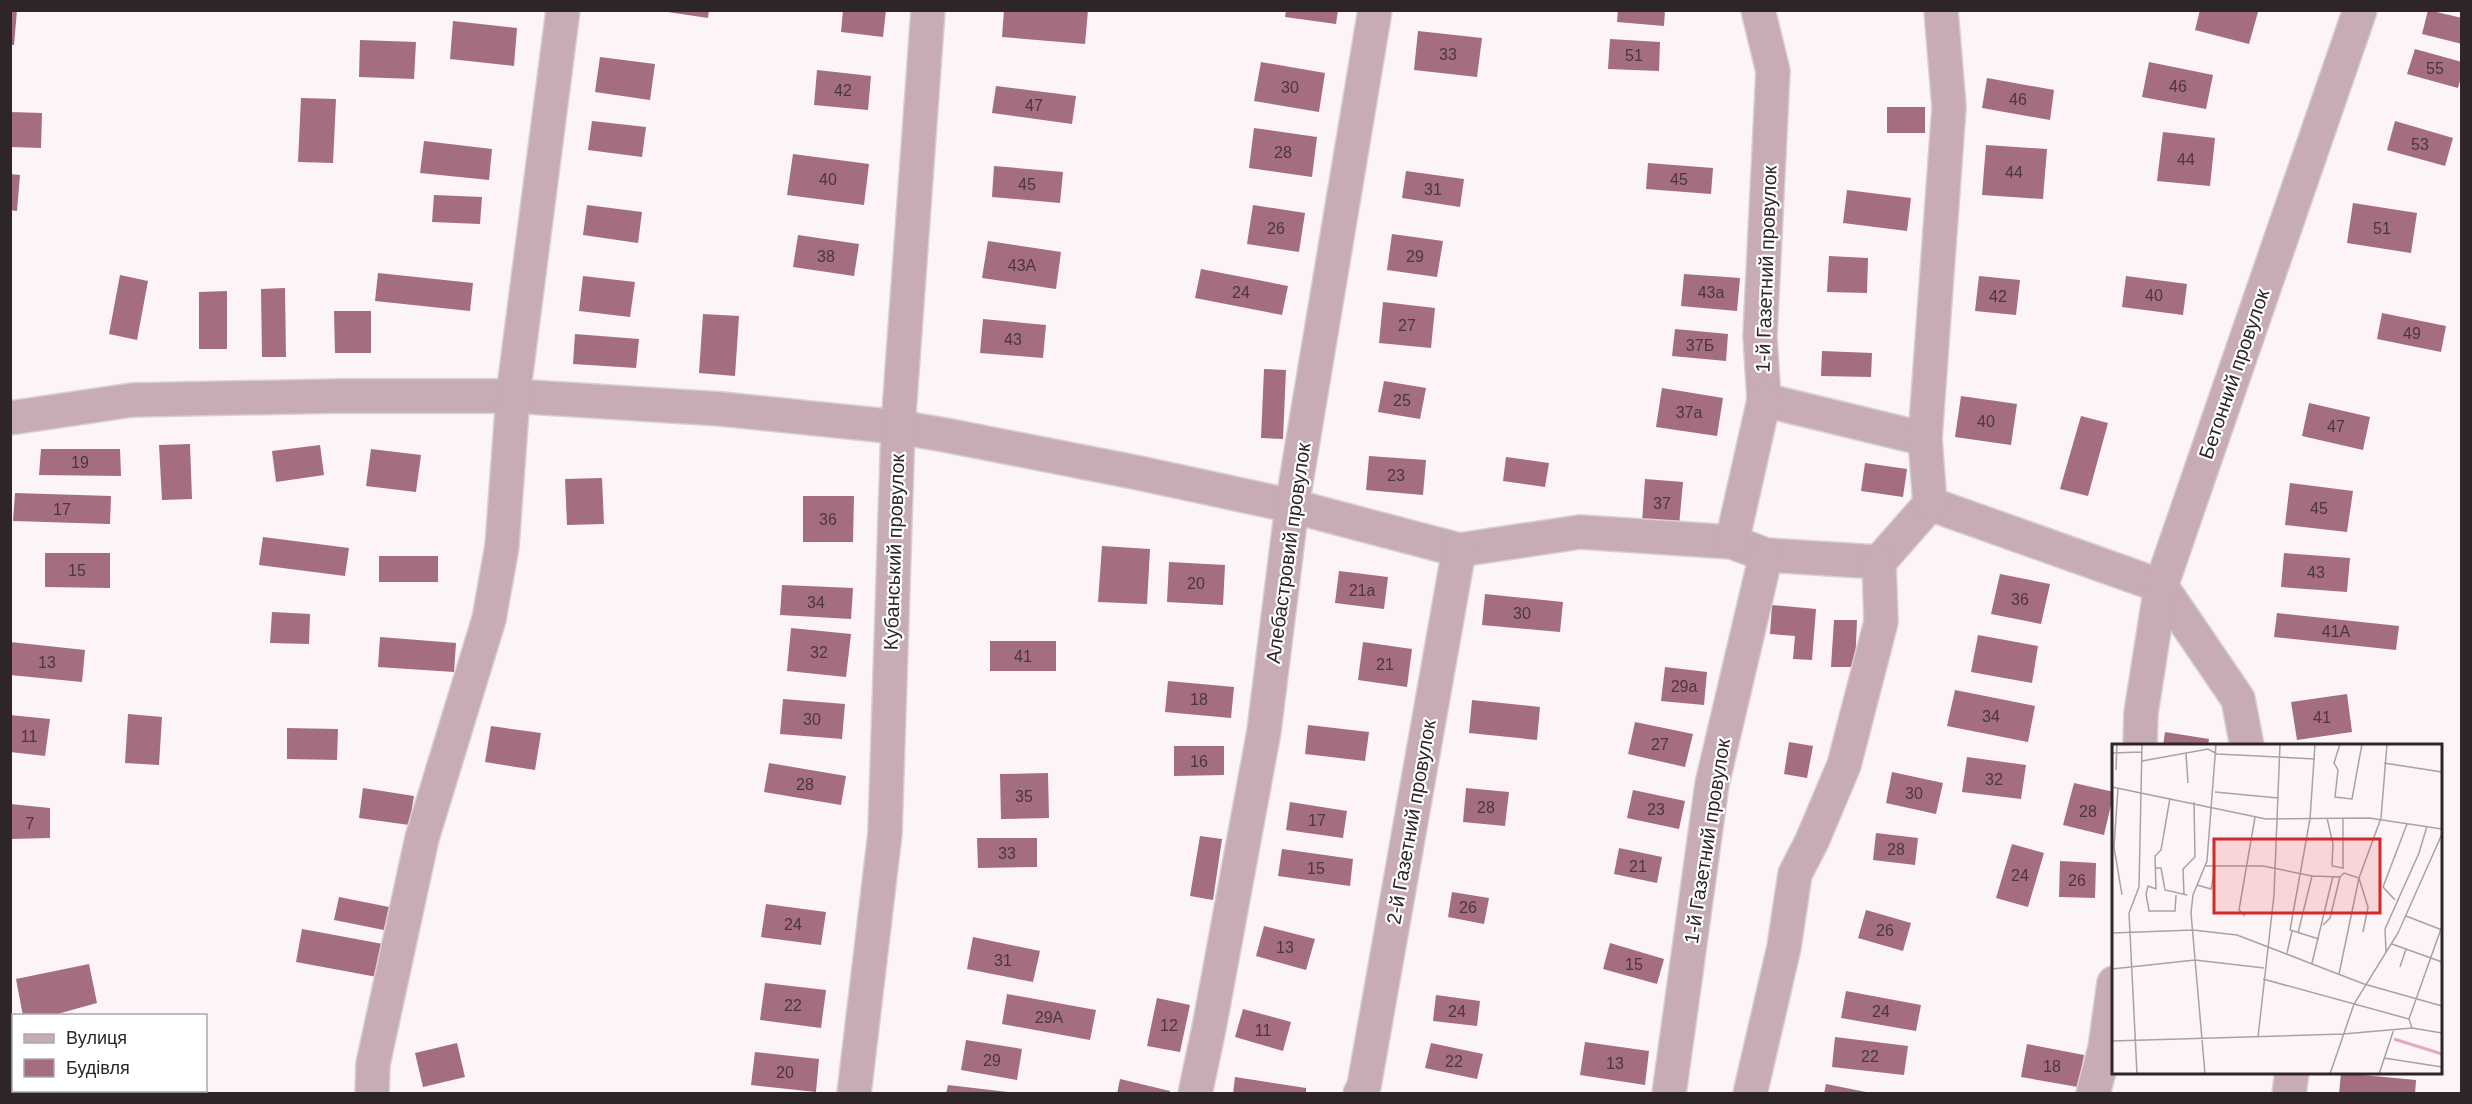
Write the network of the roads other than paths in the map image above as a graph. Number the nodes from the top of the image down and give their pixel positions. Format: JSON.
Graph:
{"nodes":[{"id":1,"x":563,"y":10,"type":"edge"},
{"id":2,"x":928,"y":10,"type":"edge"},
{"id":3,"x":1375,"y":10,"type":"edge"},
{"id":4,"x":1758,"y":10,"type":"edge"},
{"id":5,"x":1941,"y":10,"type":"edge"},
{"id":6,"x":2360,"y":10,"type":"edge"},
{"id":7,"x":513,"y":396,"type":"junction"},
{"id":8,"x":1764,"y":400,"type":"junction"},
{"id":9,"x":10,"y":418,"type":"edge"},
{"id":10,"x":898,"y":427,"type":"junction"},
{"id":11,"x":1925,"y":439,"type":"junction"},
{"id":12,"x":1930,"y":504,"type":"junction"},
{"id":13,"x":1292,"y":506,"type":"junction"},
{"id":14,"x":1732,"y":542,"type":"junction"},
{"id":15,"x":1459,"y":550,"type":"junction"},
{"id":16,"x":1766,"y":555,"type":"junction"},
{"id":17,"x":1879,"y":562,"type":"junction"},
{"id":18,"x":2161,"y":586,"type":"junction"},
{"id":19,"x":2140,"y":744,"type":"edge"},
{"id":20,"x":2247,"y":744,"type":"edge"},
{"id":21,"x":2112,"y":996,"type":"edge"},
{"id":22,"x":2292,"y":1074,"type":"edge"},
{"id":23,"x":372,"y":1094,"type":"edge"},
{"id":24,"x":854,"y":1094,"type":"edge"},
{"id":25,"x":1195,"y":1094,"type":"edge"},
{"id":26,"x":1360,"y":1094,"type":"edge"},
{"id":27,"x":1669,"y":1094,"type":"edge"},
{"id":28,"x":1750,"y":1094,"type":"edge"},
{"id":29,"x":2093,"y":1094,"type":"edge"},
{"id":30,"x":2289,"y":1094,"type":"edge"}],
"edges":[{"from":1,"to":7,"type":"street"},
{"from":2,"to":10,"type":"street","name":"Кубанський провулок"},
{"from":3,"to":13,"type":"street","name":"Алебастровий провулок"},
{"from":4,"to":8,"type":"street","name":"1-й Газетний провулок"},
{"from":5,"to":11,"type":"street"},
{"from":6,"to":18,"type":"street","name":"Бетонний провулок"},
{"from":7,"to":9,"type":"street"},
{"from":7,"to":10,"type":"street"},
{"from":7,"to":23,"type":"street"},
{"from":8,"to":11,"type":"street","name":"1-й Газетний провулок"},
{"from":8,"to":14,"type":"street"},
{"from":10,"to":13,"type":"street"},
{"from":10,"to":24,"type":"street","name":"Кубанський провулок"},
{"from":11,"to":12,"type":"street"},
{"from":12,"to":17,"type":"street"},
{"from":12,"to":18,"type":"street"},
{"from":13,"to":15,"type":"street"},
{"from":13,"to":25,"type":"street","name":"Алебастровий провулок"},
{"from":14,"to":15,"type":"street"},
{"from":14,"to":16,"type":"street"},
{"from":15,"to":26,"type":"street","name":"2-й Газетний провулок"},
{"from":16,"to":17,"type":"street"},
{"from":16,"to":27,"type":"street","name":"1-й Газетний провулок"},
{"from":17,"to":28,"type":"street"},
{"from":18,"to":19,"type":"street","name":"Бетонний провулок"},
{"from":18,"to":20,"type":"street"},
{"from":21,"to":29,"type":"street"},
{"from":22,"to":30,"type":"street"}]}
